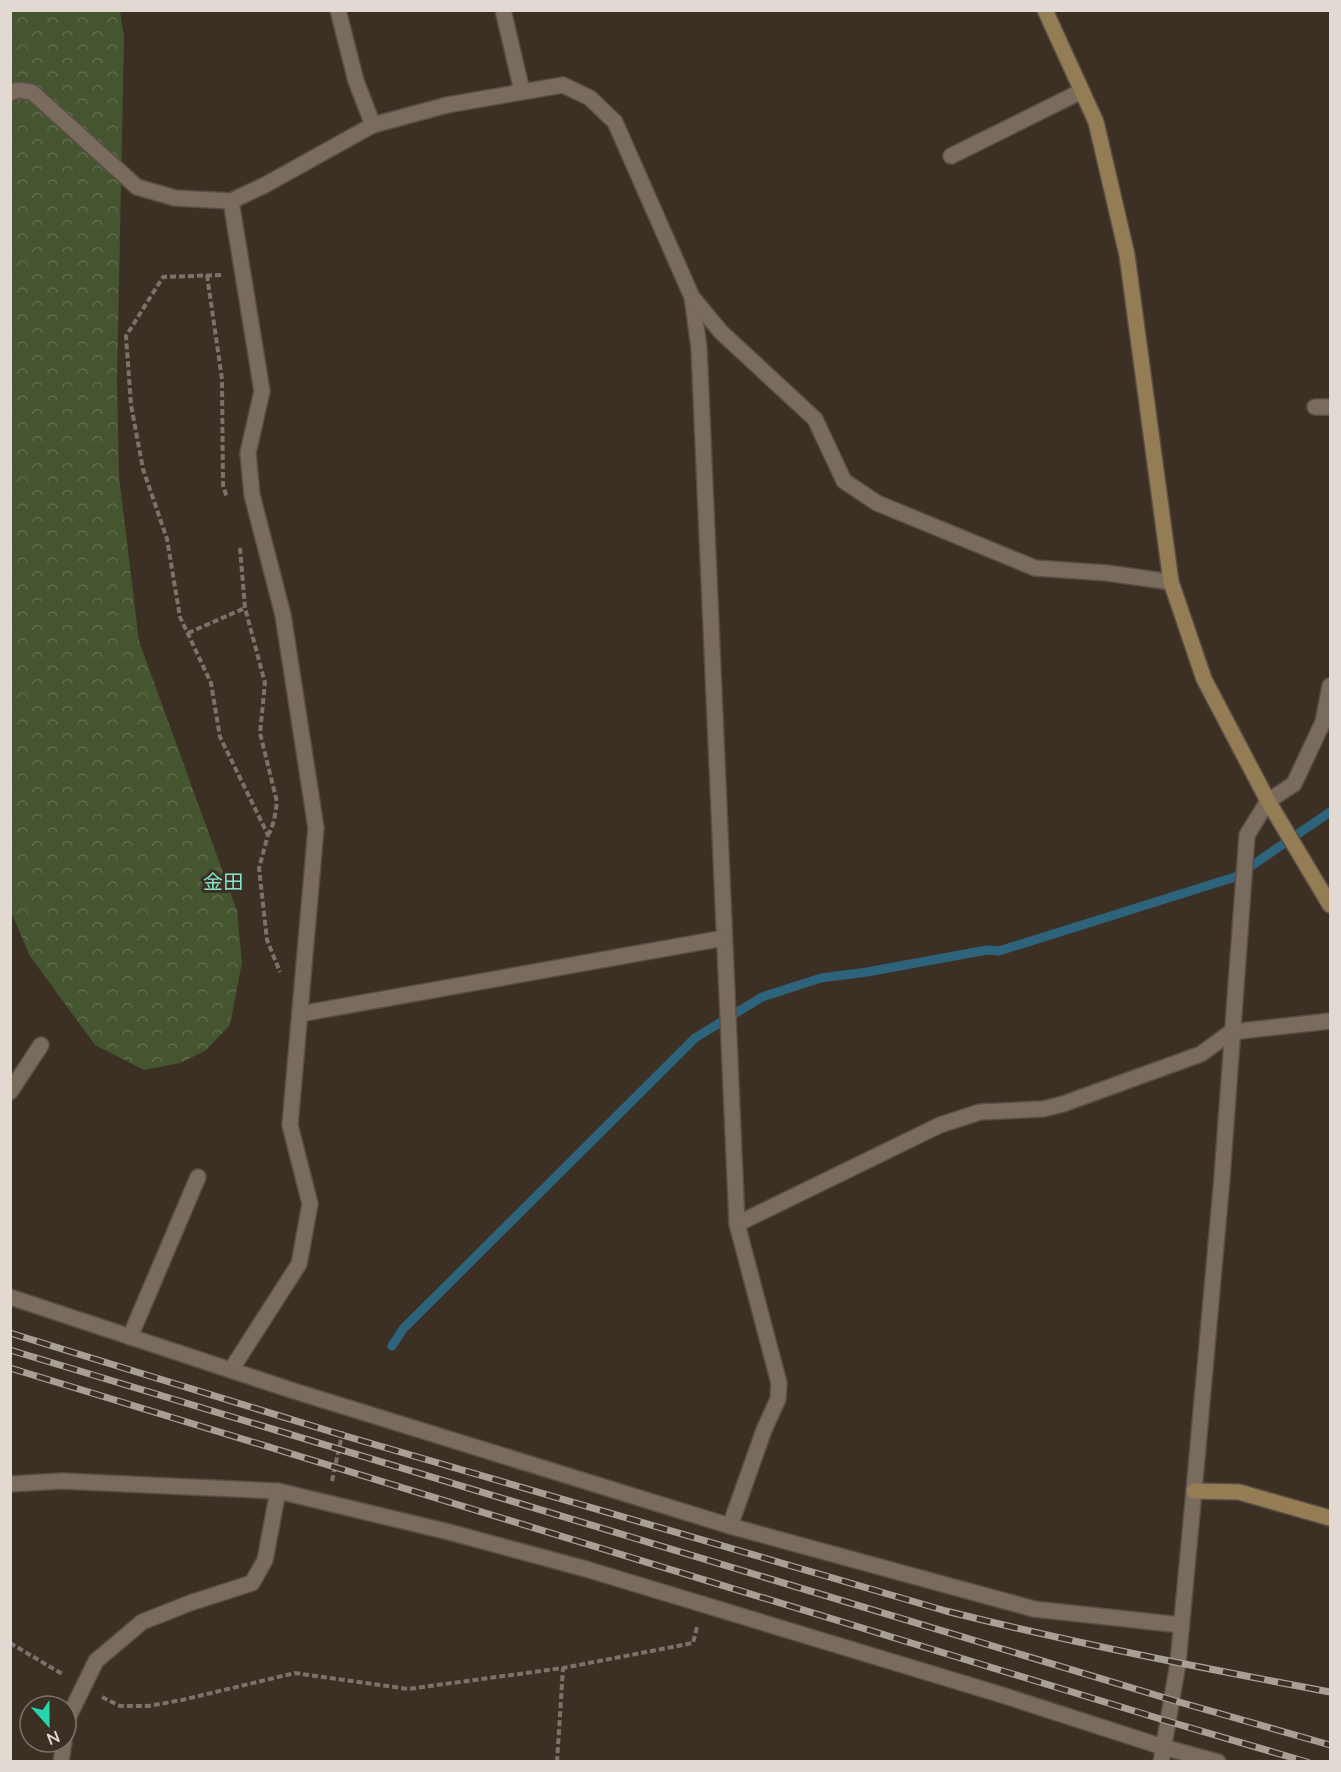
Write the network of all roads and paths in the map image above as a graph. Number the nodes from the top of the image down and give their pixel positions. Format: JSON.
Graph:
{"nodes":[{"id":1,"x":338,"y":10,"type":"edge"},
{"id":2,"x":503,"y":10,"type":"edge"},
{"id":3,"x":1045,"y":10,"type":"edge"},
{"id":4,"x":522,"y":91,"type":"junction"},
{"id":5,"x":1082,"y":91,"type":"junction"},
{"id":6,"x":10,"y":93,"type":"edge"},
{"id":7,"x":373,"y":125,"type":"junction"},
{"id":8,"x":951,"y":156,"type":"dead end"},
{"id":9,"x":231,"y":201,"type":"junction"},
{"id":10,"x":243,"y":274,"type":"junction"},
{"id":11,"x":207,"y":275,"type":"junction"},
{"id":12,"x":692,"y":297,"type":"junction"},
{"id":13,"x":1315,"y":407,"type":"dead end"},
{"id":14,"x":1330,"y":407,"type":"edge"},
{"id":15,"x":229,"y":504,"type":"dead end"},
{"id":16,"x":240,"y":544,"type":"dead end"},
{"id":17,"x":1171,"y":582,"type":"junction"},
{"id":18,"x":244,"y":608,"type":"junction"},
{"id":19,"x":188,"y":633,"type":"junction"},
{"id":20,"x":1330,"y":687,"type":"edge"},
{"id":21,"x":1268,"y":801,"type":"junction"},
{"id":22,"x":268,"y":835,"type":"junction"},
{"id":23,"x":1330,"y":904,"type":"edge"},
{"id":24,"x":724,"y":938,"type":"junction"},
{"id":25,"x":302,"y":992,"type":"junction"},
{"id":26,"x":300,"y":1014,"type":"junction"},
{"id":27,"x":1330,"y":1021,"type":"edge"},
{"id":28,"x":1231,"y":1032,"type":"junction"},
{"id":29,"x":42,"y":1045,"type":"dead end"},
{"id":30,"x":10,"y":1092,"type":"edge"},
{"id":31,"x":198,"y":1177,"type":"dead end"},
{"id":32,"x":737,"y":1224,"type":"junction"},
{"id":33,"x":10,"y":1297,"type":"edge"},
{"id":34,"x":130,"y":1337,"type":"junction"},
{"id":35,"x":231,"y":1370,"type":"junction"},
{"id":36,"x":349,"y":1407,"type":"junction"},
{"id":37,"x":10,"y":1484,"type":"edge"},
{"id":38,"x":278,"y":1491,"type":"junction"},
{"id":39,"x":1194,"y":1491,"type":"junction"},
{"id":40,"x":327,"y":1502,"type":"junction"},
{"id":41,"x":1330,"y":1518,"type":"edge"},
{"id":42,"x":729,"y":1526,"type":"junction"},
{"id":43,"x":702,"y":1606,"type":"junction"},
{"id":44,"x":1181,"y":1625,"type":"junction"},
{"id":45,"x":10,"y":1643,"type":"edge"},
{"id":46,"x":563,"y":1668,"type":"junction"},
{"id":47,"x":84,"y":1687,"type":"junction"},
{"id":48,"x":78,"y":1699,"type":"edge"},
{"id":49,"x":1162,"y":1754,"type":"edge"},
{"id":50,"x":557,"y":1761,"type":"edge"},
{"id":51,"x":1218,"y":1761,"type":"edge"}],
"edges":[{"from":1,"to":7,"type":"street"},
{"from":2,"to":4,"type":"street"},
{"from":3,"to":5,"type":"street"},
{"from":4,"to":7,"type":"street"},
{"from":4,"to":12,"type":"street"},
{"from":5,"to":8,"type":"street"},
{"from":5,"to":17,"type":"street"},
{"from":6,"to":9,"type":"street"},
{"from":7,"to":9,"type":"street"},
{"from":9,"to":10,"type":"street"},
{"from":10,"to":11,"type":"path"},
{"from":10,"to":25,"type":"street"},
{"from":11,"to":15,"type":"path"},
{"from":11,"to":19,"type":"path"},
{"from":12,"to":17,"type":"street"},
{"from":12,"to":24,"type":"street"},
{"from":13,"to":14,"type":"street"},
{"from":16,"to":18,"type":"path"},
{"from":17,"to":21,"type":"street"},
{"from":18,"to":19,"type":"path"},
{"from":18,"to":22,"type":"path"},
{"from":19,"to":22,"type":"path"},
{"from":20,"to":21,"type":"street"},
{"from":21,"to":23,"type":"street"},
{"from":21,"to":28,"type":"street"},
{"from":22,"to":25,"type":"path"},
{"from":24,"to":26,"type":"street"},
{"from":24,"to":32,"type":"street"},
{"from":25,"to":26,"type":"street"},
{"from":26,"to":35,"type":"street"},
{"from":27,"to":28,"type":"street"},
{"from":28,"to":32,"type":"street"},
{"from":28,"to":39,"type":"street"},
{"from":29,"to":30,"type":"street"},
{"from":31,"to":34,"type":"street"},
{"from":32,"to":42,"type":"street"},
{"from":33,"to":34,"type":"street"},
{"from":34,"to":35,"type":"street"},
{"from":35,"to":36,"type":"street"},
{"from":36,"to":40,"type":"path"},
{"from":36,"to":42,"type":"street"},
{"from":37,"to":38,"type":"street"},
{"from":38,"to":40,"type":"street"},
{"from":38,"to":47,"type":"street"},
{"from":39,"to":41,"type":"street"},
{"from":39,"to":44,"type":"street"},
{"from":40,"to":43,"type":"street"},
{"from":42,"to":44,"type":"street"},
{"from":43,"to":46,"type":"path"},
{"from":43,"to":49,"type":"street"},
{"from":44,"to":49,"type":"street"},
{"from":45,"to":47,"type":"path"},
{"from":46,"to":47,"type":"path"},
{"from":46,"to":50,"type":"path"},
{"from":47,"to":48,"type":"street"},
{"from":49,"to":51,"type":"street"}]}
